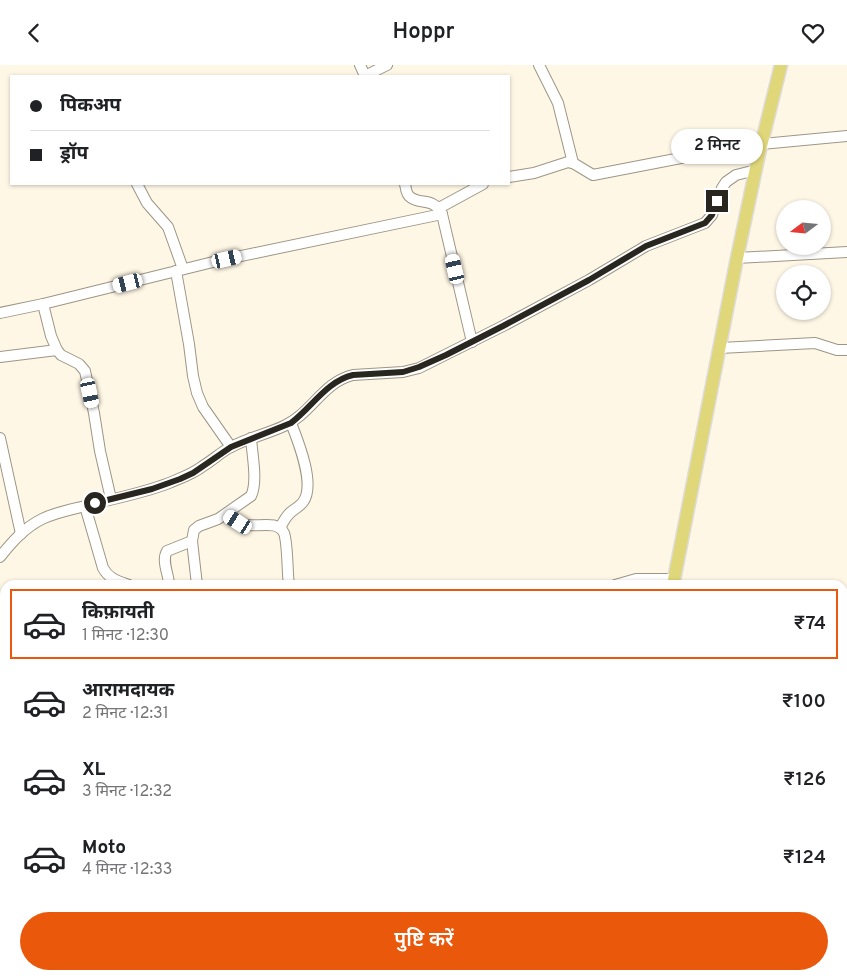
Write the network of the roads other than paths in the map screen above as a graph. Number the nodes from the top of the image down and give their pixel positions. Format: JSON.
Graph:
{"nodes":[{"id":1,"x":387,"y":65,"type":"edge"},
{"id":2,"x":539,"y":65,"type":"edge"},
{"id":3,"x":781,"y":65,"type":"edge"},
{"id":4,"x":367,"y":75,"type":"edge"},
{"id":5,"x":847,"y":136,"type":"edge"},
{"id":6,"x":760,"y":149,"type":"junction"},
{"id":7,"x":573,"y":163,"type":"junction"},
{"id":8,"x":756,"y":170,"type":"junction"},
{"id":9,"x":510,"y":177,"type":"edge"},
{"id":10,"x":138,"y":185,"type":"edge"},
{"id":11,"x":405,"y":185,"type":"edge"},
{"id":12,"x":481,"y":185,"type":"edge"},
{"id":13,"x":440,"y":211,"type":"junction"},
{"id":14,"x":847,"y":252,"type":"edge"},
{"id":15,"x":737,"y":258,"type":"junction"},
{"id":16,"x":180,"y":270,"type":"junction"},
{"id":17,"x":43,"y":304,"type":"junction"},
{"id":18,"x":0,"y":313,"type":"edge"},
{"id":19,"x":472,"y":342,"type":"junction"},
{"id":20,"x":720,"y":348,"type":"junction"},
{"id":21,"x":57,"y":349,"type":"junction"},
{"id":22,"x":847,"y":350,"type":"edge"},
{"id":23,"x":0,"y":357,"type":"edge"},
{"id":24,"x":291,"y":423,"type":"junction"},
{"id":25,"x":0,"y":437,"type":"edge"},
{"id":26,"x":251,"y":438,"type":"junction"},
{"id":27,"x":231,"y":447,"type":"junction"},
{"id":28,"x":4,"y":480,"type":"edge"},
{"id":29,"x":111,"y":499,"type":"junction"},
{"id":30,"x":85,"y":506,"type":"junction"},
{"id":31,"x":226,"y":514,"type":"junction"},
{"id":32,"x":280,"y":528,"type":"junction"},
{"id":33,"x":21,"y":534,"type":"junction"},
{"id":34,"x":192,"y":541,"type":"junction"},
{"id":35,"x":0,"y":557,"type":"edge"},
{"id":36,"x":114,"y":580,"type":"edge"},
{"id":37,"x":168,"y":580,"type":"edge"},
{"id":38,"x":196,"y":580,"type":"edge"},
{"id":39,"x":289,"y":580,"type":"edge"},
{"id":40,"x":632,"y":580,"type":"edge"},
{"id":41,"x":649,"y":580,"type":"edge"},
{"id":42,"x":674,"y":580,"type":"edge"}],
"edges":[{"from":1,"to":4,"type":"street"},
{"from":2,"to":7,"type":"street"},
{"from":3,"to":6,"type":"main road"},
{"from":5,"to":6,"type":"street"},
{"from":6,"to":7,"type":"street"},
{"from":6,"to":8,"type":"main road"},
{"from":7,"to":9,"type":"street"},
{"from":8,"to":15,"type":"main road"},
{"from":8,"to":19,"type":"street"},
{"from":10,"to":16,"type":"street"},
{"from":11,"to":13,"type":"street"},
{"from":12,"to":13,"type":"street"},
{"from":13,"to":16,"type":"street"},
{"from":13,"to":19,"type":"street"},
{"from":14,"to":15,"type":"street"},
{"from":15,"to":20,"type":"main road"},
{"from":16,"to":17,"type":"street"},
{"from":16,"to":27,"type":"street"},
{"from":17,"to":18,"type":"street"},
{"from":17,"to":21,"type":"street"},
{"from":19,"to":24,"type":"street"},
{"from":20,"to":22,"type":"street"},
{"from":20,"to":42,"type":"main road"},
{"from":21,"to":23,"type":"street"},
{"from":21,"to":29,"type":"street"},
{"from":24,"to":26,"type":"street"},
{"from":24,"to":32,"type":"street"},
{"from":25,"to":28,"type":"street"},
{"from":26,"to":27,"type":"street"},
{"from":26,"to":31,"type":"street"},
{"from":27,"to":29,"type":"street"},
{"from":28,"to":33,"type":"street"},
{"from":29,"to":30,"type":"street"},
{"from":30,"to":33,"type":"street"},
{"from":30,"to":36,"type":"street"},
{"from":31,"to":32,"type":"street"},
{"from":31,"to":34,"type":"street"},
{"from":32,"to":39,"type":"street"},
{"from":33,"to":35,"type":"street"},
{"from":34,"to":37,"type":"street"},
{"from":34,"to":38,"type":"street"},
{"from":40,"to":41,"type":"street"}]}
